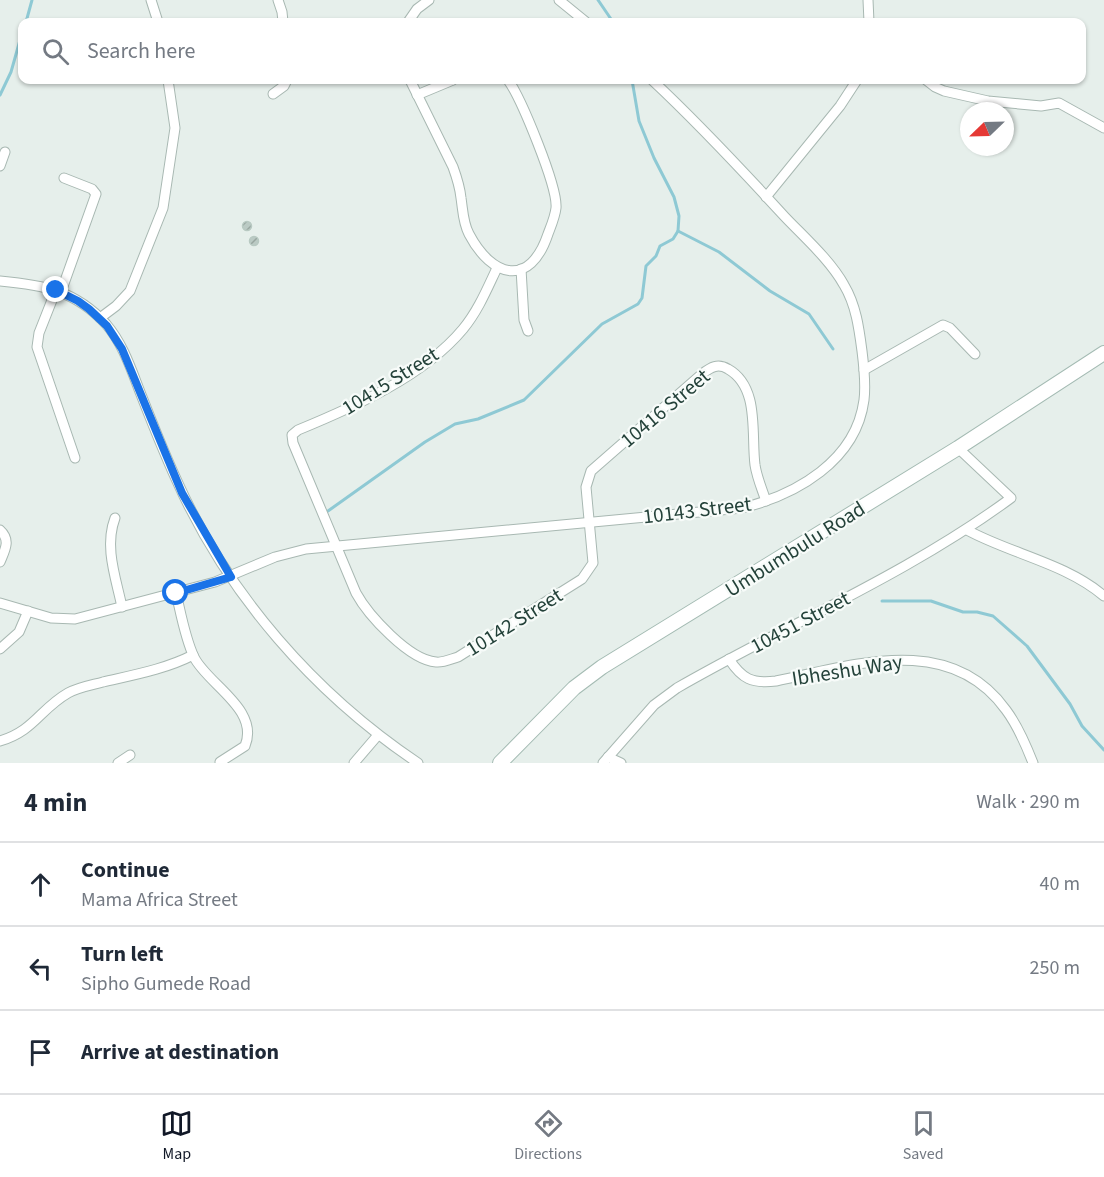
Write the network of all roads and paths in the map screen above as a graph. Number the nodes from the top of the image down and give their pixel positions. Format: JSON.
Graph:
{"nodes":[{"id":1,"x":151,"y":0,"type":"edge"},
{"id":2,"x":278,"y":0,"type":"edge"},
{"id":3,"x":429,"y":0,"type":"edge"},
{"id":4,"x":559,"y":0,"type":"edge"},
{"id":5,"x":868,"y":0,"type":"edge"},
{"id":6,"x":157,"y":18,"type":"edge"},
{"id":7,"x":283,"y":18,"type":"edge"},
{"id":8,"x":411,"y":18,"type":"edge"},
{"id":9,"x":581,"y":18,"type":"edge"},
{"id":10,"x":869,"y":18,"type":"edge"},
{"id":11,"x":169,"y":84,"type":"edge"},
{"id":12,"x":285,"y":84,"type":"edge"},
{"id":13,"x":412,"y":84,"type":"edge"},
{"id":14,"x":443,"y":84,"type":"edge"},
{"id":15,"x":510,"y":84,"type":"edge"},
{"id":16,"x":656,"y":84,"type":"edge"},
{"id":17,"x":854,"y":84,"type":"edge"},
{"id":18,"x":931,"y":84,"type":"edge"},
{"id":19,"x":273,"y":94,"type":"dead end"},
{"id":20,"x":417,"y":94,"type":"junction"},
{"id":21,"x":1104,"y":128,"type":"edge"},
{"id":22,"x":5,"y":152,"type":"dead end"},
{"id":23,"x":0,"y":166,"type":"edge"},
{"id":24,"x":64,"y":178,"type":"dead end"},
{"id":25,"x":766,"y":197,"type":"junction"},
{"id":26,"x":497,"y":268,"type":"junction"},
{"id":27,"x":521,"y":269,"type":"junction"},
{"id":28,"x":0,"y":281,"type":"edge"},
{"id":29,"x":58,"y":291,"type":"junction"},
{"id":30,"x":100,"y":318,"type":"junction"},
{"id":31,"x":528,"y":331,"type":"dead end"},
{"id":32,"x":1104,"y":353,"type":"edge"},
{"id":33,"x":975,"y":354,"type":"dead end"},
{"id":34,"x":864,"y":370,"type":"junction"},
{"id":35,"x":958,"y":448,"type":"junction"},
{"id":36,"x":75,"y":458,"type":"dead end"},
{"id":37,"x":766,"y":501,"type":"junction"},
{"id":38,"x":115,"y":518,"type":"dead end"},
{"id":39,"x":589,"y":522,"type":"junction"},
{"id":40,"x":0,"y":530,"type":"edge"},
{"id":41,"x":967,"y":530,"type":"junction"},
{"id":42,"x":337,"y":544,"type":"junction"},
{"id":43,"x":0,"y":562,"type":"edge"},
{"id":44,"x":231,"y":577,"type":"junction"},
{"id":45,"x":176,"y":593,"type":"junction"},
{"id":46,"x":1104,"y":596,"type":"edge"},
{"id":47,"x":0,"y":603,"type":"edge"},
{"id":48,"x":123,"y":608,"type":"junction"},
{"id":49,"x":28,"y":611,"type":"junction"},
{"id":50,"x":0,"y":649,"type":"edge"},
{"id":51,"x":193,"y":655,"type":"junction"},
{"id":52,"x":729,"y":659,"type":"junction"},
{"id":53,"x":378,"y":735,"type":"junction"},
{"id":54,"x":0,"y":741,"type":"edge"},
{"id":55,"x":130,"y":755,"type":"dead end"},
{"id":56,"x":605,"y":760,"type":"edge"},
{"id":57,"x":220,"y":762,"type":"edge"},
{"id":58,"x":118,"y":763,"type":"edge"},
{"id":59,"x":354,"y":763,"type":"edge"},
{"id":60,"x":418,"y":763,"type":"edge"},
{"id":61,"x":500,"y":763,"type":"edge"},
{"id":62,"x":621,"y":763,"type":"edge"},
{"id":63,"x":1034,"y":763,"type":"edge"}],
"edges":[{"from":1,"to":6,"type":"street"},
{"from":2,"to":7,"type":"street"},
{"from":3,"to":8,"type":"street"},
{"from":4,"to":9,"type":"street"},
{"from":5,"to":10,"type":"street"},
{"from":11,"to":30,"type":"street"},
{"from":12,"to":19,"type":"street"},
{"from":13,"to":20,"type":"street"},
{"from":14,"to":20,"type":"street"},
{"from":15,"to":27,"type":"street"},
{"from":16,"to":25,"type":"street","name":"10143 Street"},
{"from":17,"to":25,"type":"street"},
{"from":18,"to":21,"type":"street"},
{"from":20,"to":26,"type":"street"},
{"from":22,"to":23,"type":"street"},
{"from":24,"to":29,"type":"street"},
{"from":25,"to":34,"type":"street","name":"10143 Street"},
{"from":26,"to":27,"type":"street"},
{"from":26,"to":42,"type":"street","name":"10415 Street"},
{"from":27,"to":31,"type":"street"},
{"from":28,"to":29,"type":"street"},
{"from":29,"to":30,"type":"street"},
{"from":29,"to":36,"type":"street"},
{"from":30,"to":44,"type":"street"},
{"from":32,"to":35,"type":"main road","name":"Umbumbulu Road"},
{"from":33,"to":34,"type":"street"},
{"from":34,"to":37,"type":"street","name":"10143 Street"},
{"from":35,"to":41,"type":"street","name":"10451 Street"},
{"from":35,"to":61,"type":"main road","name":"Umbumbulu Road"},
{"from":37,"to":39,"type":"street","name":"10143 Street"},
{"from":37,"to":39,"type":"street","name":"10416 Street"},
{"from":38,"to":48,"type":"street"},
{"from":39,"to":42,"type":"street","name":"10143 Street"},
{"from":39,"to":42,"type":"street","name":"10142 Street"},
{"from":40,"to":43,"type":"street"},
{"from":41,"to":46,"type":"street"},
{"from":41,"to":52,"type":"street","name":"10451 Street"},
{"from":42,"to":44,"type":"street","name":"10143 Street"},
{"from":44,"to":45,"type":"street","name":"10143 Street"},
{"from":44,"to":53,"type":"street"},
{"from":45,"to":48,"type":"street","name":"10143 Street"},
{"from":45,"to":51,"type":"street"},
{"from":47,"to":49,"type":"street","name":"10143 Street"},
{"from":48,"to":49,"type":"street","name":"10143 Street"},
{"from":49,"to":50,"type":"street"},
{"from":51,"to":54,"type":"street"},
{"from":51,"to":57,"type":"street"},
{"from":52,"to":56,"type":"street","name":"10451 Street"},
{"from":52,"to":63,"type":"street","name":"Ibheshu Way"},
{"from":53,"to":59,"type":"street"},
{"from":53,"to":60,"type":"street"},
{"from":55,"to":58,"type":"street"},
{"from":56,"to":62,"type":"street"}]}
